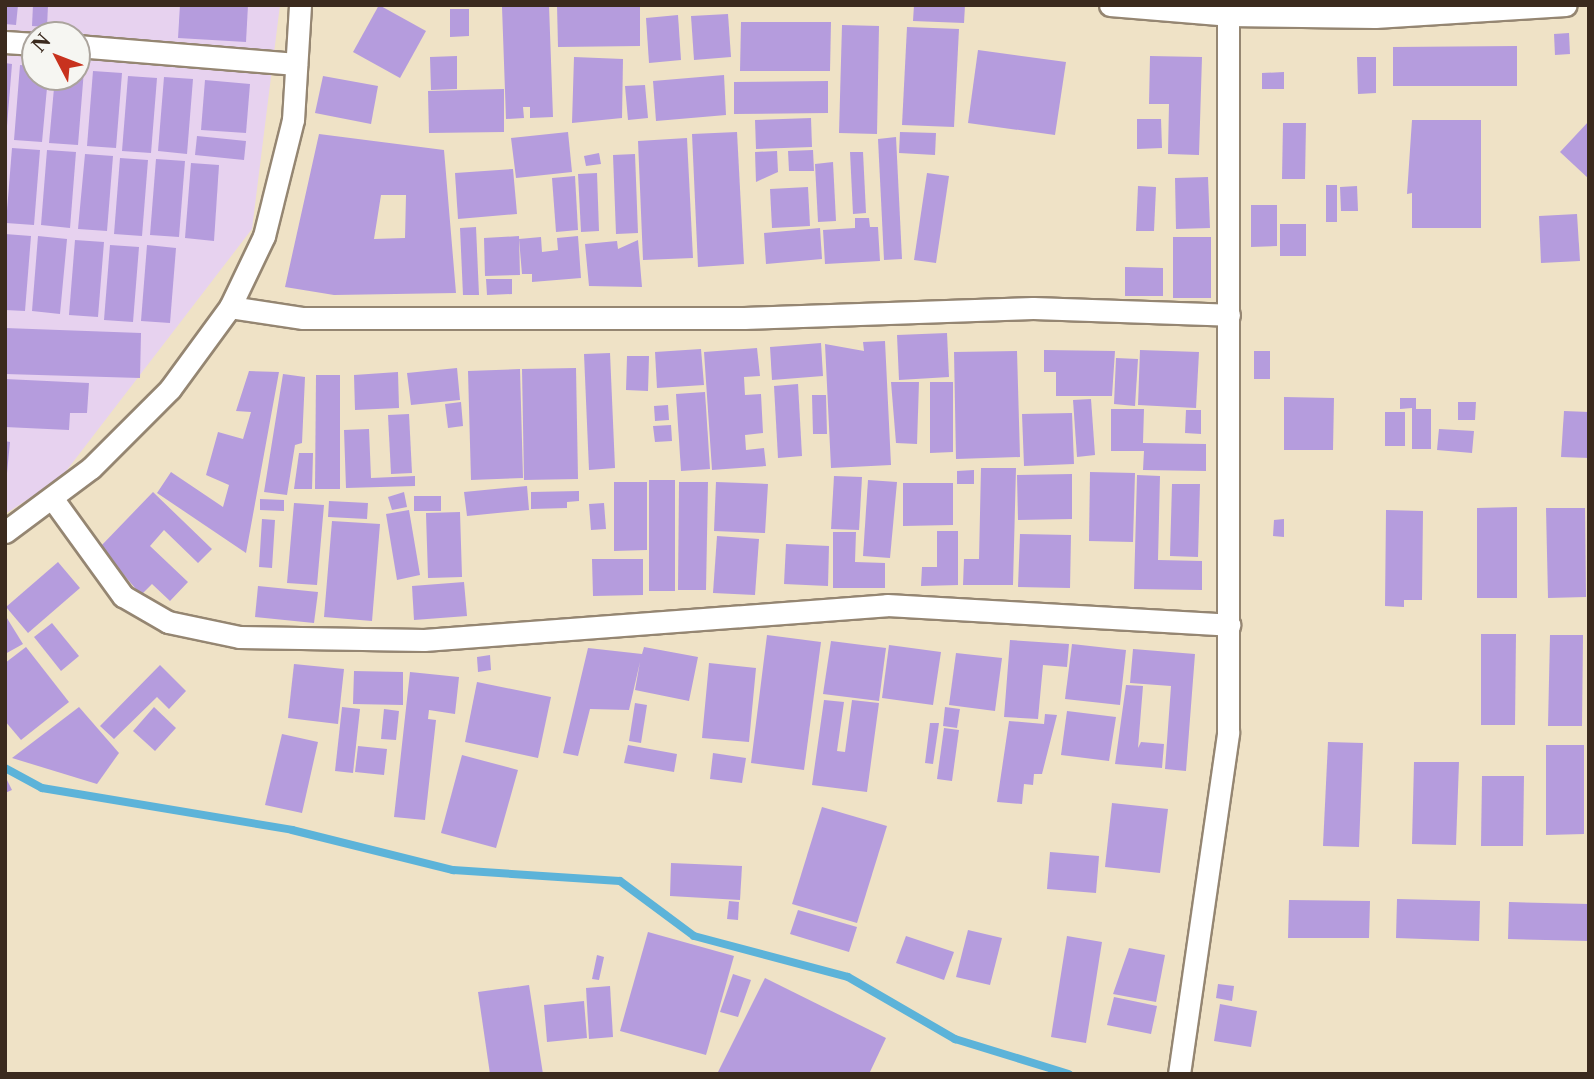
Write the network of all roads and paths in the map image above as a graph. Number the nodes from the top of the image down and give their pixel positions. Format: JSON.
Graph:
{"nodes":[{"id":1,"x":300,"y":5,"type":"edge"},
{"id":2,"x":1110,"y":5,"type":"edge"},
{"id":3,"x":1566,"y":5,"type":"edge"},
{"id":4,"x":1228,"y":10,"type":"edge"},
{"id":5,"x":91,"y":47,"type":"edge"},
{"id":6,"x":296,"y":64,"type":"junction"},
{"id":7,"x":230,"y":307,"type":"junction"},
{"id":8,"x":1230,"y":315,"type":"junction"},
{"id":9,"x":52,"y":498,"type":"junction"},
{"id":10,"x":5,"y":533,"type":"edge"},
{"id":11,"x":1229,"y":625,"type":"junction"},
{"id":12,"x":1179,"y":1074,"type":"edge"}],
"edges":[{"from":1,"to":6,"type":"street"},
{"from":2,"to":4,"type":"street"},
{"from":3,"to":4,"type":"street"},
{"from":4,"to":8,"type":"street"},
{"from":5,"to":6,"type":"street"},
{"from":6,"to":7,"type":"street"},
{"from":7,"to":8,"type":"street"},
{"from":7,"to":9,"type":"street"},
{"from":8,"to":11,"type":"street"},
{"from":9,"to":10,"type":"street"},
{"from":9,"to":11,"type":"street"},
{"from":11,"to":12,"type":"street"}]}
